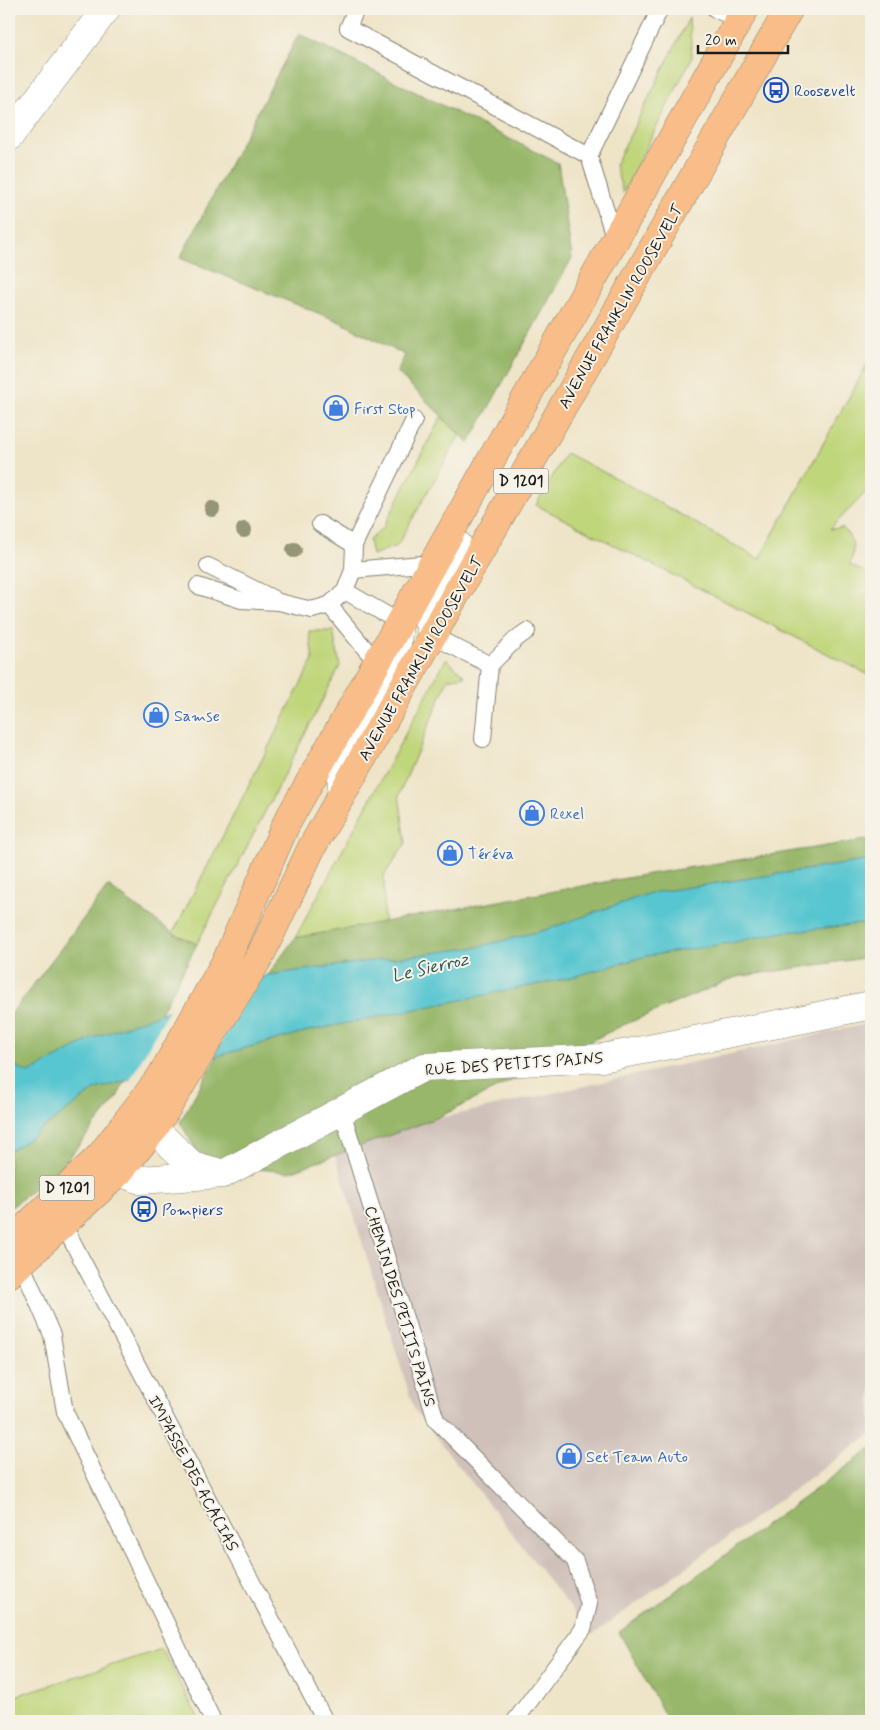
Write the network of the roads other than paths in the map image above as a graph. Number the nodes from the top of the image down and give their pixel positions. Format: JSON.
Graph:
{"nodes":[{"id":1,"x":106,"y":9,"type":"edge"},
{"id":2,"x":356,"y":9,"type":"edge"},
{"id":3,"x":660,"y":9,"type":"edge"},
{"id":4,"x":789,"y":9,"type":"edge"},
{"id":5,"x":733,"y":12,"type":"edge"},
{"id":6,"x":9,"y":137,"type":"edge"},
{"id":7,"x":589,"y":156,"type":"junction"},
{"id":8,"x":615,"y":240,"type":"junction"},
{"id":9,"x":414,"y":420,"type":"dead end"},
{"id":10,"x":491,"y":461,"type":"junction"},
{"id":11,"x":320,"y":524,"type":"dead end"},
{"id":12,"x":354,"y":545,"type":"junction"},
{"id":13,"x":434,"y":563,"type":"junction"},
{"id":14,"x":208,"y":566,"type":"dead end"},
{"id":15,"x":353,"y":570,"type":"junction"},
{"id":16,"x":198,"y":586,"type":"dead end"},
{"id":17,"x":345,"y":592,"type":"junction"},
{"id":18,"x":278,"y":602,"type":"junction"},
{"id":19,"x":329,"y":605,"type":"junction"},
{"id":20,"x":400,"y":622,"type":"junction"},
{"id":21,"x":527,"y":631,"type":"dead end"},
{"id":22,"x":432,"y":636,"type":"junction"},
{"id":23,"x":377,"y":663,"type":"junction"},
{"id":24,"x":490,"y":665,"type":"junction"},
{"id":25,"x":484,"y":740,"type":"dead end"},
{"id":26,"x":341,"y":796,"type":"junction"},
{"id":27,"x":871,"y":1005,"type":"edge"},
{"id":28,"x":342,"y":1110,"type":"junction"},
{"id":29,"x":154,"y":1129,"type":"junction"},
{"id":30,"x":119,"y":1172,"type":"junction"},
{"id":31,"x":223,"y":1174,"type":"junction"},
{"id":32,"x":63,"y":1224,"type":"junction"},
{"id":33,"x":13,"y":1260,"type":"edge"},
{"id":34,"x":213,"y":1721,"type":"edge"},
{"id":35,"x":325,"y":1721,"type":"edge"},
{"id":36,"x":516,"y":1721,"type":"edge"}],
"edges":[{"from":1,"to":6,"type":"street"},
{"from":2,"to":7,"type":"lane"},
{"from":3,"to":7,"type":"lane"},
{"from":4,"to":22,"type":"main road","name":"AVENUE FRANKLIN ROOSEVELT","number":"D 1201"},
{"from":5,"to":8,"type":"main road","name":"AVENUE FRANKLIN ROOSEVELT","number":"D 1201"},
{"from":7,"to":8,"type":"lane"},
{"from":8,"to":10,"type":"main road","name":"AVENUE FRANKLIN ROOSEVELT","number":"D 1201"},
{"from":9,"to":12,"type":"lane"},
{"from":10,"to":13,"type":"main road","name":"AVENUE FRANKLIN ROOSEVELT","number":"D 1201"},
{"from":10,"to":22,"type":"street"},
{"from":11,"to":12,"type":"lane"},
{"from":12,"to":15,"type":"lane"},
{"from":13,"to":15,"type":"lane"},
{"from":13,"to":20,"type":"main road","name":"AVENUE FRANKLIN ROOSEVELT","number":"D 1201"},
{"from":14,"to":18,"type":"lane"},
{"from":15,"to":17,"type":"lane"},
{"from":16,"to":18,"type":"lane"},
{"from":17,"to":19,"type":"lane"},
{"from":17,"to":20,"type":"lane"},
{"from":18,"to":19,"type":"lane"},
{"from":19,"to":23,"type":"lane"},
{"from":20,"to":23,"type":"main road","name":"AVENUE FRANKLIN ROOSEVELT","number":"D 1201"},
{"from":20,"to":26,"type":"street"},
{"from":21,"to":24,"type":"lane"},
{"from":22,"to":24,"type":"lane"},
{"from":22,"to":26,"type":"main road","name":"AVENUE FRANKLIN ROOSEVELT","number":"D 1201"},
{"from":23,"to":33,"type":"main road","name":"AVENUE FRANKLIN ROOSEVELT","number":"D 1201"},
{"from":24,"to":25,"type":"lane"},
{"from":26,"to":29,"type":"main road","name":"AVENUE FRANKLIN ROOSEVELT","number":"D 1201"},
{"from":27,"to":28,"type":"street","name":"RUE DES PETITS PAINS"},
{"from":28,"to":31,"type":"street","name":"RUE DES PETITS PAINS"},
{"from":28,"to":36,"type":"lane","name":"CHEMIN DES PETITS PAINS"},
{"from":29,"to":30,"type":"main road","name":"AVENUE FRANKLIN ROOSEVELT","number":"D 1201"},
{"from":29,"to":31,"type":"street"},
{"from":30,"to":31,"type":"street","name":"RUE DES PETITS PAINS"},
{"from":30,"to":32,"type":"main road","name":"AVENUE FRANKLIN ROOSEVELT","number":"D 1201"},
{"from":32,"to":33,"type":"main road","name":"AVENUE FRANKLIN ROOSEVELT","number":"D 1201"},
{"from":32,"to":35,"type":"lane","name":"IMPASSE DES ACACIAS"},
{"from":33,"to":34,"type":"lane"}]}
